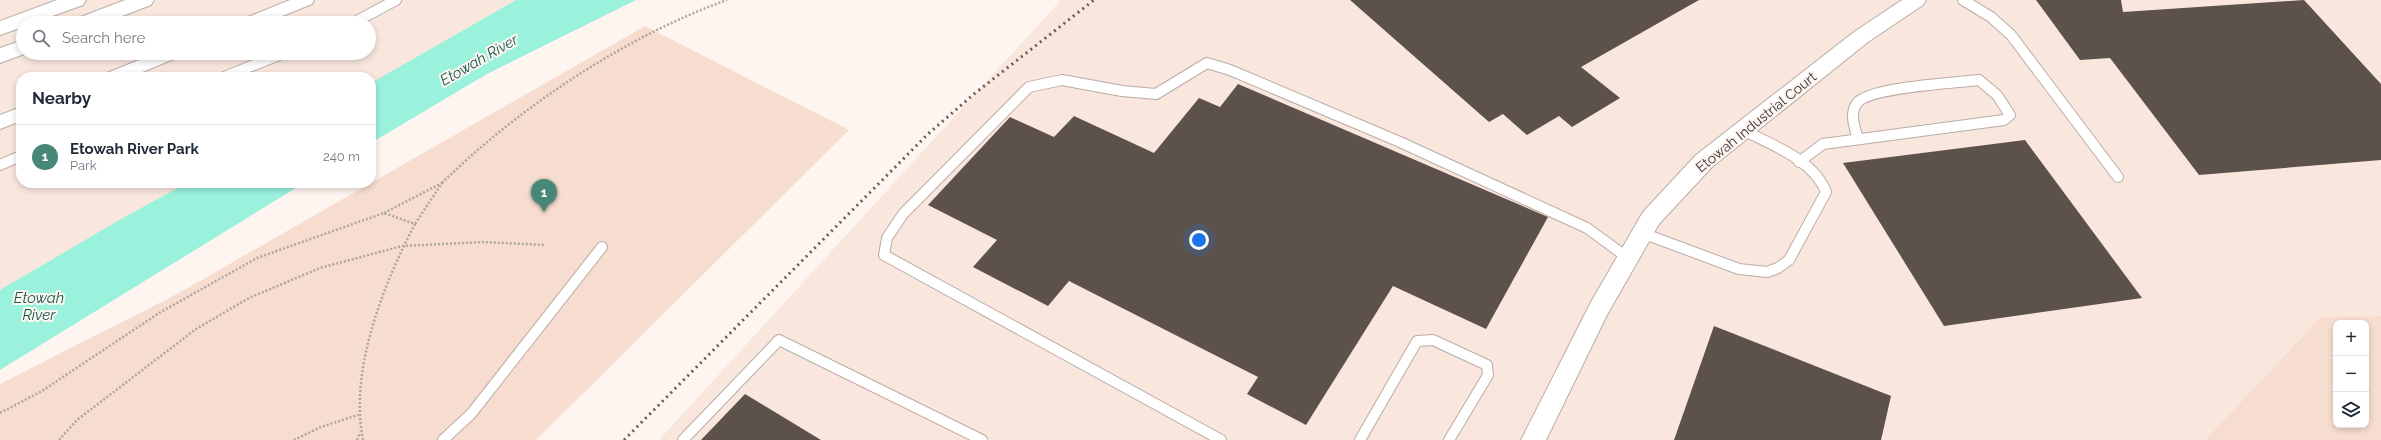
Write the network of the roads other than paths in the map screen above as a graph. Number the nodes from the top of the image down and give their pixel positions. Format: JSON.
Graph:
{"nodes":[{"id":1,"x":76,"y":0,"type":"edge"},
{"id":2,"x":144,"y":0,"type":"edge"},
{"id":3,"x":306,"y":0,"type":"edge"},
{"id":4,"x":396,"y":0,"type":"edge"},
{"id":5,"x":1916,"y":0,"type":"edge"},
{"id":6,"x":1963,"y":0,"type":"edge"},
{"id":7,"x":33,"y":16,"type":"edge"},
{"id":8,"x":103,"y":16,"type":"edge"},
{"id":9,"x":266,"y":16,"type":"edge"},
{"id":10,"x":365,"y":16,"type":"edge"},
{"id":11,"x":16,"y":22,"type":"edge"},
{"id":12,"x":0,"y":28,"type":"edge"},
{"id":13,"x":16,"y":50,"type":"edge"},
{"id":14,"x":0,"y":56,"type":"edge"},
{"id":15,"x":156,"y":60,"type":"edge"},
{"id":16,"x":266,"y":60,"type":"edge"},
{"id":17,"x":126,"y":72,"type":"edge"},
{"id":18,"x":236,"y":72,"type":"edge"},
{"id":19,"x":16,"y":116,"type":"edge"},
{"id":20,"x":0,"y":122,"type":"edge"},
{"id":21,"x":1743,"y":130,"type":"junction"},
{"id":22,"x":1858,"y":139,"type":"junction"},
{"id":23,"x":16,"y":158,"type":"edge"},
{"id":24,"x":1799,"y":162,"type":"junction"},
{"id":25,"x":0,"y":165,"type":"edge"},
{"id":26,"x":2118,"y":178,"type":"dead end"},
{"id":27,"x":1642,"y":233,"type":"junction"},
{"id":28,"x":602,"y":247,"type":"dead end"},
{"id":29,"x":1628,"y":258,"type":"junction"},
{"id":30,"x":442,"y":440,"type":"edge"},
{"id":31,"x":683,"y":440,"type":"edge"},
{"id":32,"x":982,"y":440,"type":"edge"},
{"id":33,"x":1221,"y":440,"type":"edge"},
{"id":34,"x":1360,"y":440,"type":"edge"},
{"id":35,"x":1449,"y":440,"type":"edge"},
{"id":36,"x":1533,"y":440,"type":"edge"}],
"edges":[{"from":1,"to":7,"type":"street"},
{"from":2,"to":8,"type":"street"},
{"from":3,"to":9,"type":"street"},
{"from":4,"to":10,"type":"lane"},
{"from":5,"to":21,"type":"street","name":"Etowah Industrial Court"},
{"from":6,"to":26,"type":"lane"},
{"from":11,"to":12,"type":"street"},
{"from":13,"to":14,"type":"street"},
{"from":15,"to":17,"type":"street"},
{"from":16,"to":18,"type":"lane"},
{"from":19,"to":20,"type":"street"},
{"from":21,"to":24,"type":"lane"},
{"from":21,"to":27,"type":"street","name":"Etowah Industrial Court"},
{"from":22,"to":22,"type":"lane"},
{"from":22,"to":24,"type":"lane"},
{"from":23,"to":25,"type":"lane"},
{"from":24,"to":27,"type":"lane"},
{"from":27,"to":29,"type":"street","name":"Etowah Industrial Court"},
{"from":28,"to":30,"type":"lane"},
{"from":29,"to":33,"type":"lane"},
{"from":29,"to":36,"type":"street","name":"Etowah Industrial Court"},
{"from":31,"to":32,"type":"lane"},
{"from":34,"to":35,"type":"lane"}]}
